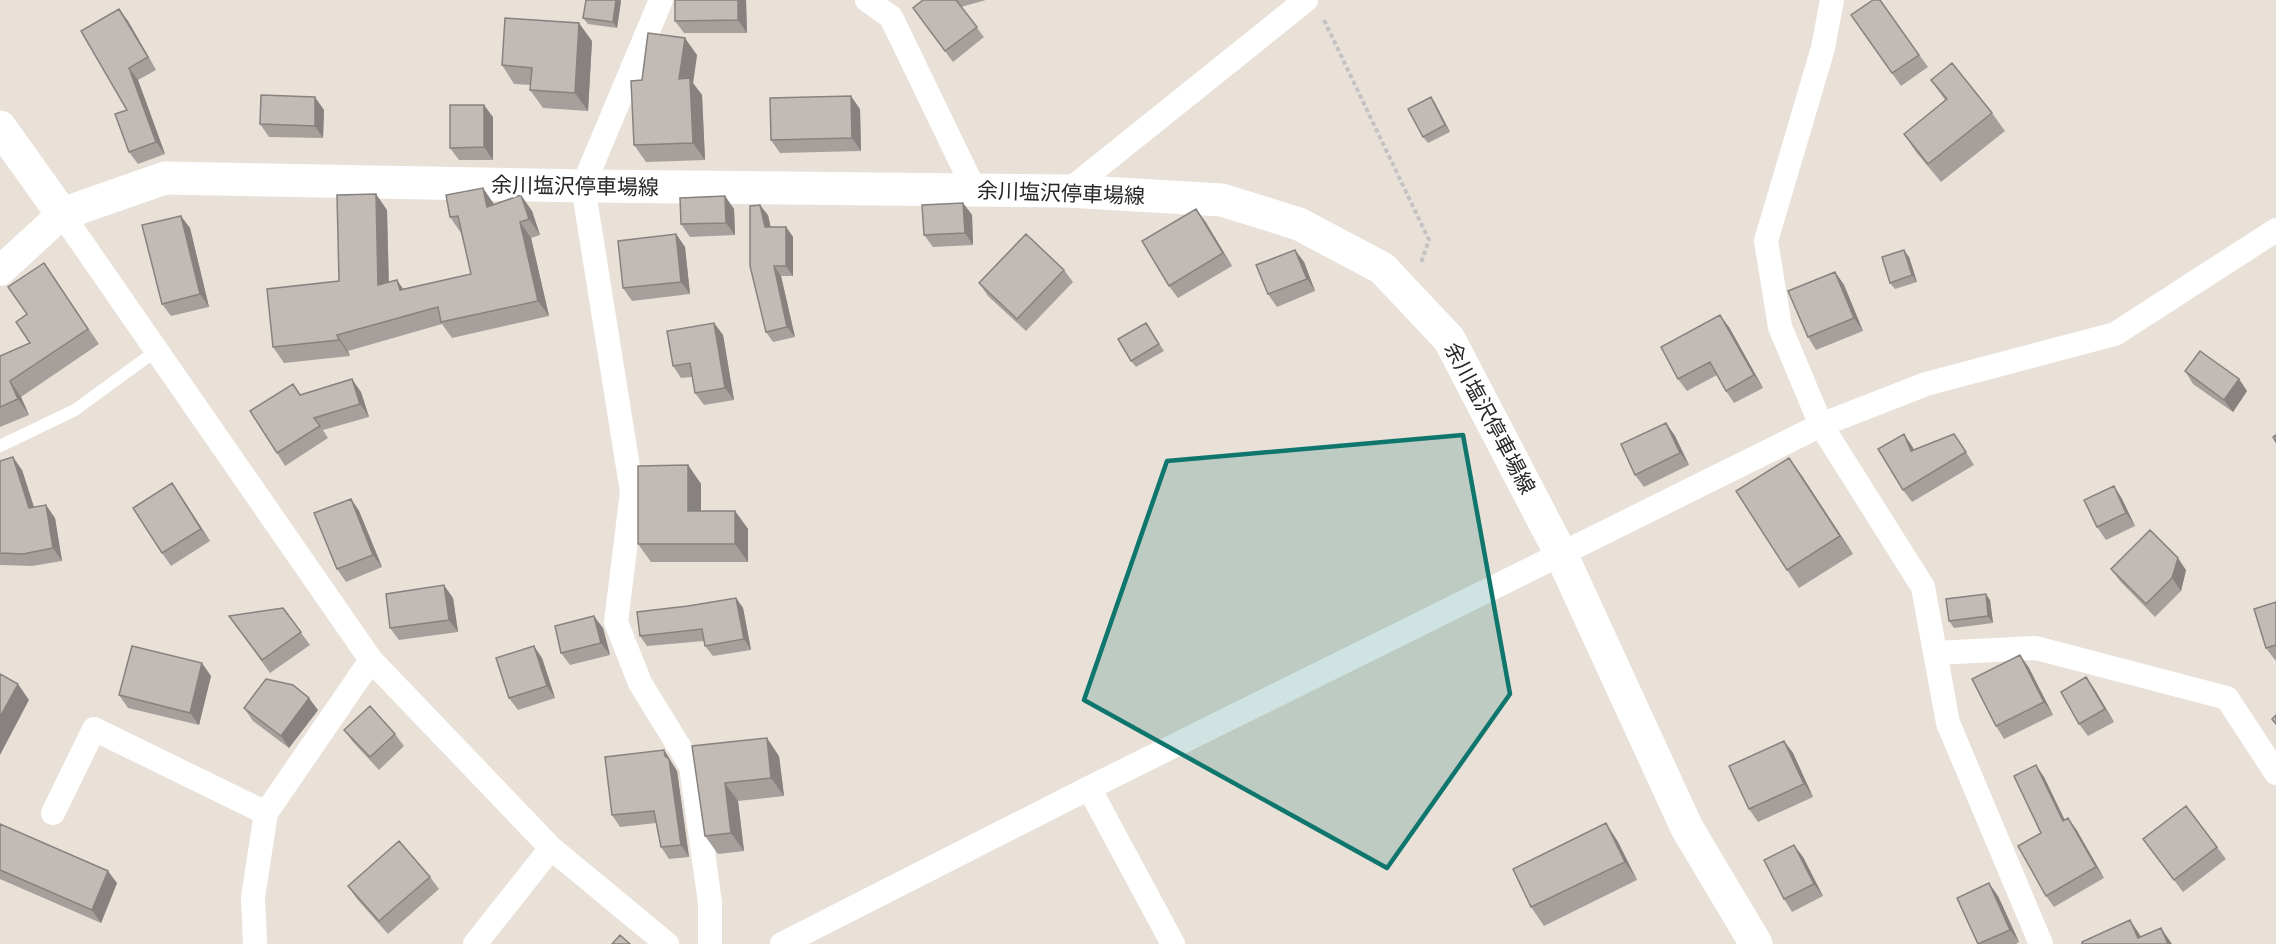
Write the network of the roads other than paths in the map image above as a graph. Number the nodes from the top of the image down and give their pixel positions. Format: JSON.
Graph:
{"nodes":[{"id":1,"x":661,"y":0,"type":"edge"},
{"id":2,"x":867,"y":0,"type":"edge"},
{"id":3,"x":1832,"y":0,"type":"edge"},
{"id":4,"x":1313,"y":5,"type":"edge"},
{"id":5,"x":0,"y":127,"type":"edge"},
{"id":6,"x":583,"y":186,"type":"junction"},
{"id":7,"x":974,"y":189,"type":"junction"},
{"id":8,"x":1068,"y":191,"type":"junction"},
{"id":9,"x":62,"y":214,"type":"junction"},
{"id":10,"x":2276,"y":230,"type":"edge"},
{"id":11,"x":0,"y":272,"type":"edge"},
{"id":12,"x":157,"y":350,"type":"junction"},
{"id":13,"x":1821,"y":425,"type":"junction"},
{"id":14,"x":0,"y":446,"type":"edge"},
{"id":15,"x":1561,"y":554,"type":"junction"},
{"id":16,"x":1935,"y":653,"type":"junction"},
{"id":17,"x":371,"y":660,"type":"junction"},
{"id":18,"x":2276,"y":773,"type":"edge"},
{"id":19,"x":1089,"y":788,"type":"junction"},
{"id":20,"x":53,"y":813,"type":"dead end"},
{"id":21,"x":266,"y":813,"type":"junction"},
{"id":22,"x":551,"y":848,"type":"junction"},
{"id":23,"x":255,"y":944,"type":"edge"},
{"id":24,"x":475,"y":944,"type":"edge"},
{"id":25,"x":667,"y":944,"type":"edge"},
{"id":26,"x":710,"y":944,"type":"edge"},
{"id":27,"x":782,"y":944,"type":"edge"},
{"id":28,"x":1173,"y":944,"type":"edge"},
{"id":29,"x":1756,"y":944,"type":"edge"},
{"id":30,"x":2041,"y":944,"type":"edge"}],
"edges":[{"from":1,"to":6,"type":"street"},
{"from":2,"to":7,"type":"street"},
{"from":3,"to":13,"type":"street"},
{"from":4,"to":8,"type":"street"},
{"from":5,"to":9,"type":"main road"},
{"from":6,"to":7,"type":"main road","name":"余川塩沢停車場線"},
{"from":6,"to":9,"type":"main road","name":"余川塩沢停車場線"},
{"from":6,"to":26,"type":"street"},
{"from":7,"to":8,"type":"main road","name":"余川塩沢停車場線"},
{"from":8,"to":15,"type":"main road","name":"余川塩沢停車場線"},
{"from":9,"to":11,"type":"street"},
{"from":9,"to":12,"type":"street"},
{"from":10,"to":13,"type":"street"},
{"from":12,"to":14,"type":"lane"},
{"from":12,"to":17,"type":"street"},
{"from":13,"to":15,"type":"street"},
{"from":13,"to":16,"type":"street"},
{"from":15,"to":19,"type":"street"},
{"from":15,"to":29,"type":"main road","name":"余川塩沢停車場線"},
{"from":16,"to":18,"type":"street"},
{"from":16,"to":30,"type":"street"},
{"from":17,"to":21,"type":"street"},
{"from":17,"to":22,"type":"street"},
{"from":19,"to":27,"type":"street"},
{"from":19,"to":28,"type":"street"},
{"from":20,"to":21,"type":"street"},
{"from":21,"to":23,"type":"street"},
{"from":22,"to":24,"type":"street"},
{"from":22,"to":25,"type":"street"}]}
